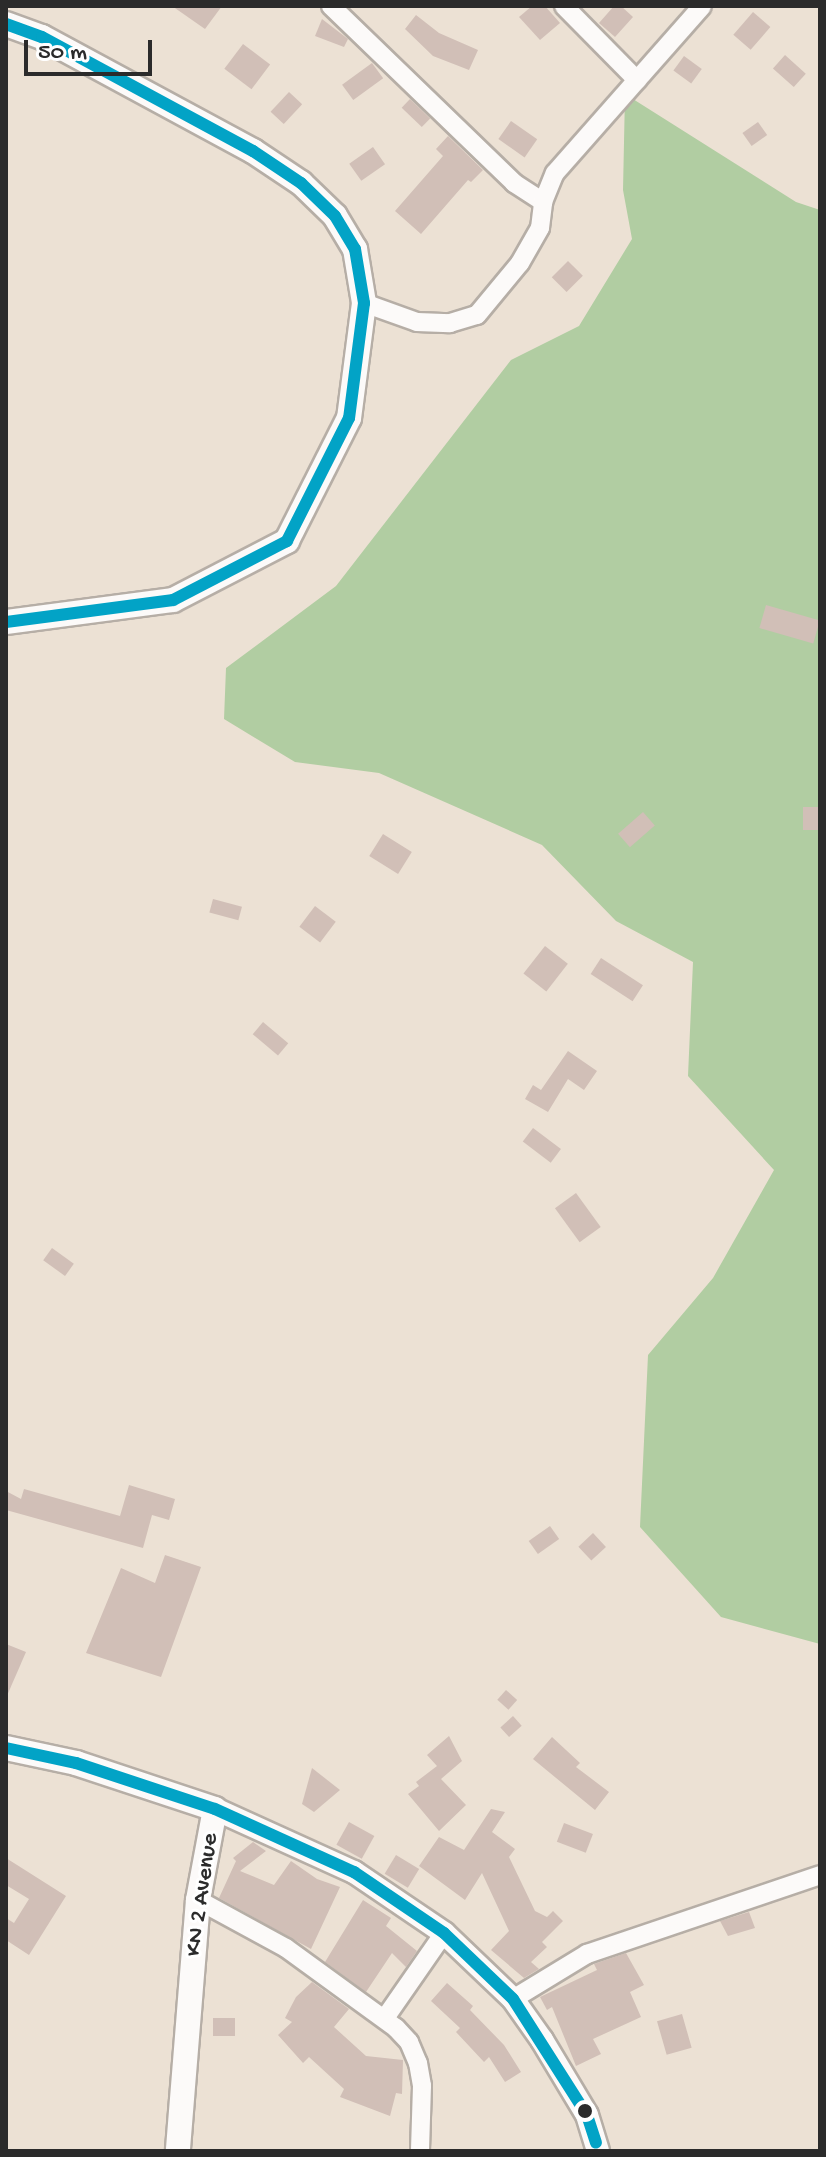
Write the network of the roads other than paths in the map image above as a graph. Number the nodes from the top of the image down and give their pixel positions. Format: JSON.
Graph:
{"nodes":[{"id":1,"x":331,"y":6,"type":"edge"},
{"id":2,"x":564,"y":6,"type":"edge"},
{"id":3,"x":702,"y":6,"type":"edge"},
{"id":4,"x":6,"y":24,"type":"edge"},
{"id":5,"x":637,"y":80,"type":"junction"},
{"id":6,"x":543,"y":202,"type":"junction"},
{"id":7,"x":364,"y":303,"type":"junction"},
{"id":8,"x":6,"y":622,"type":"edge"},
{"id":9,"x":6,"y":1748,"type":"edge"},
{"id":10,"x":215,"y":1809,"type":"junction"},
{"id":11,"x":820,"y":1875,"type":"edge"},
{"id":12,"x":198,"y":1900,"type":"junction"},
{"id":13,"x":444,"y":1933,"type":"junction"},
{"id":14,"x":513,"y":1999,"type":"junction"},
{"id":15,"x":385,"y":2018,"type":"junction"},
{"id":16,"x":178,"y":2151,"type":"edge"},
{"id":17,"x":420,"y":2151,"type":"edge"},
{"id":18,"x":598,"y":2151,"type":"edge"}],
"edges":[{"from":1,"to":6,"type":"street"},
{"from":2,"to":5,"type":"street"},
{"from":3,"to":5,"type":"street"},
{"from":4,"to":7,"type":"main road"},
{"from":5,"to":6,"type":"street"},
{"from":6,"to":7,"type":"street"},
{"from":7,"to":8,"type":"main road"},
{"from":9,"to":10,"type":"main road","name":"KN 2 Avenue"},
{"from":10,"to":12,"type":"main road","name":"KN 2 Avenue"},
{"from":10,"to":13,"type":"street"},
{"from":11,"to":14,"type":"street"},
{"from":12,"to":15,"type":"street"},
{"from":12,"to":16,"type":"main road","name":"KN 2 Avenue"},
{"from":13,"to":14,"type":"street"},
{"from":13,"to":15,"type":"street"},
{"from":14,"to":18,"type":"street"},
{"from":15,"to":17,"type":"street"}]}
